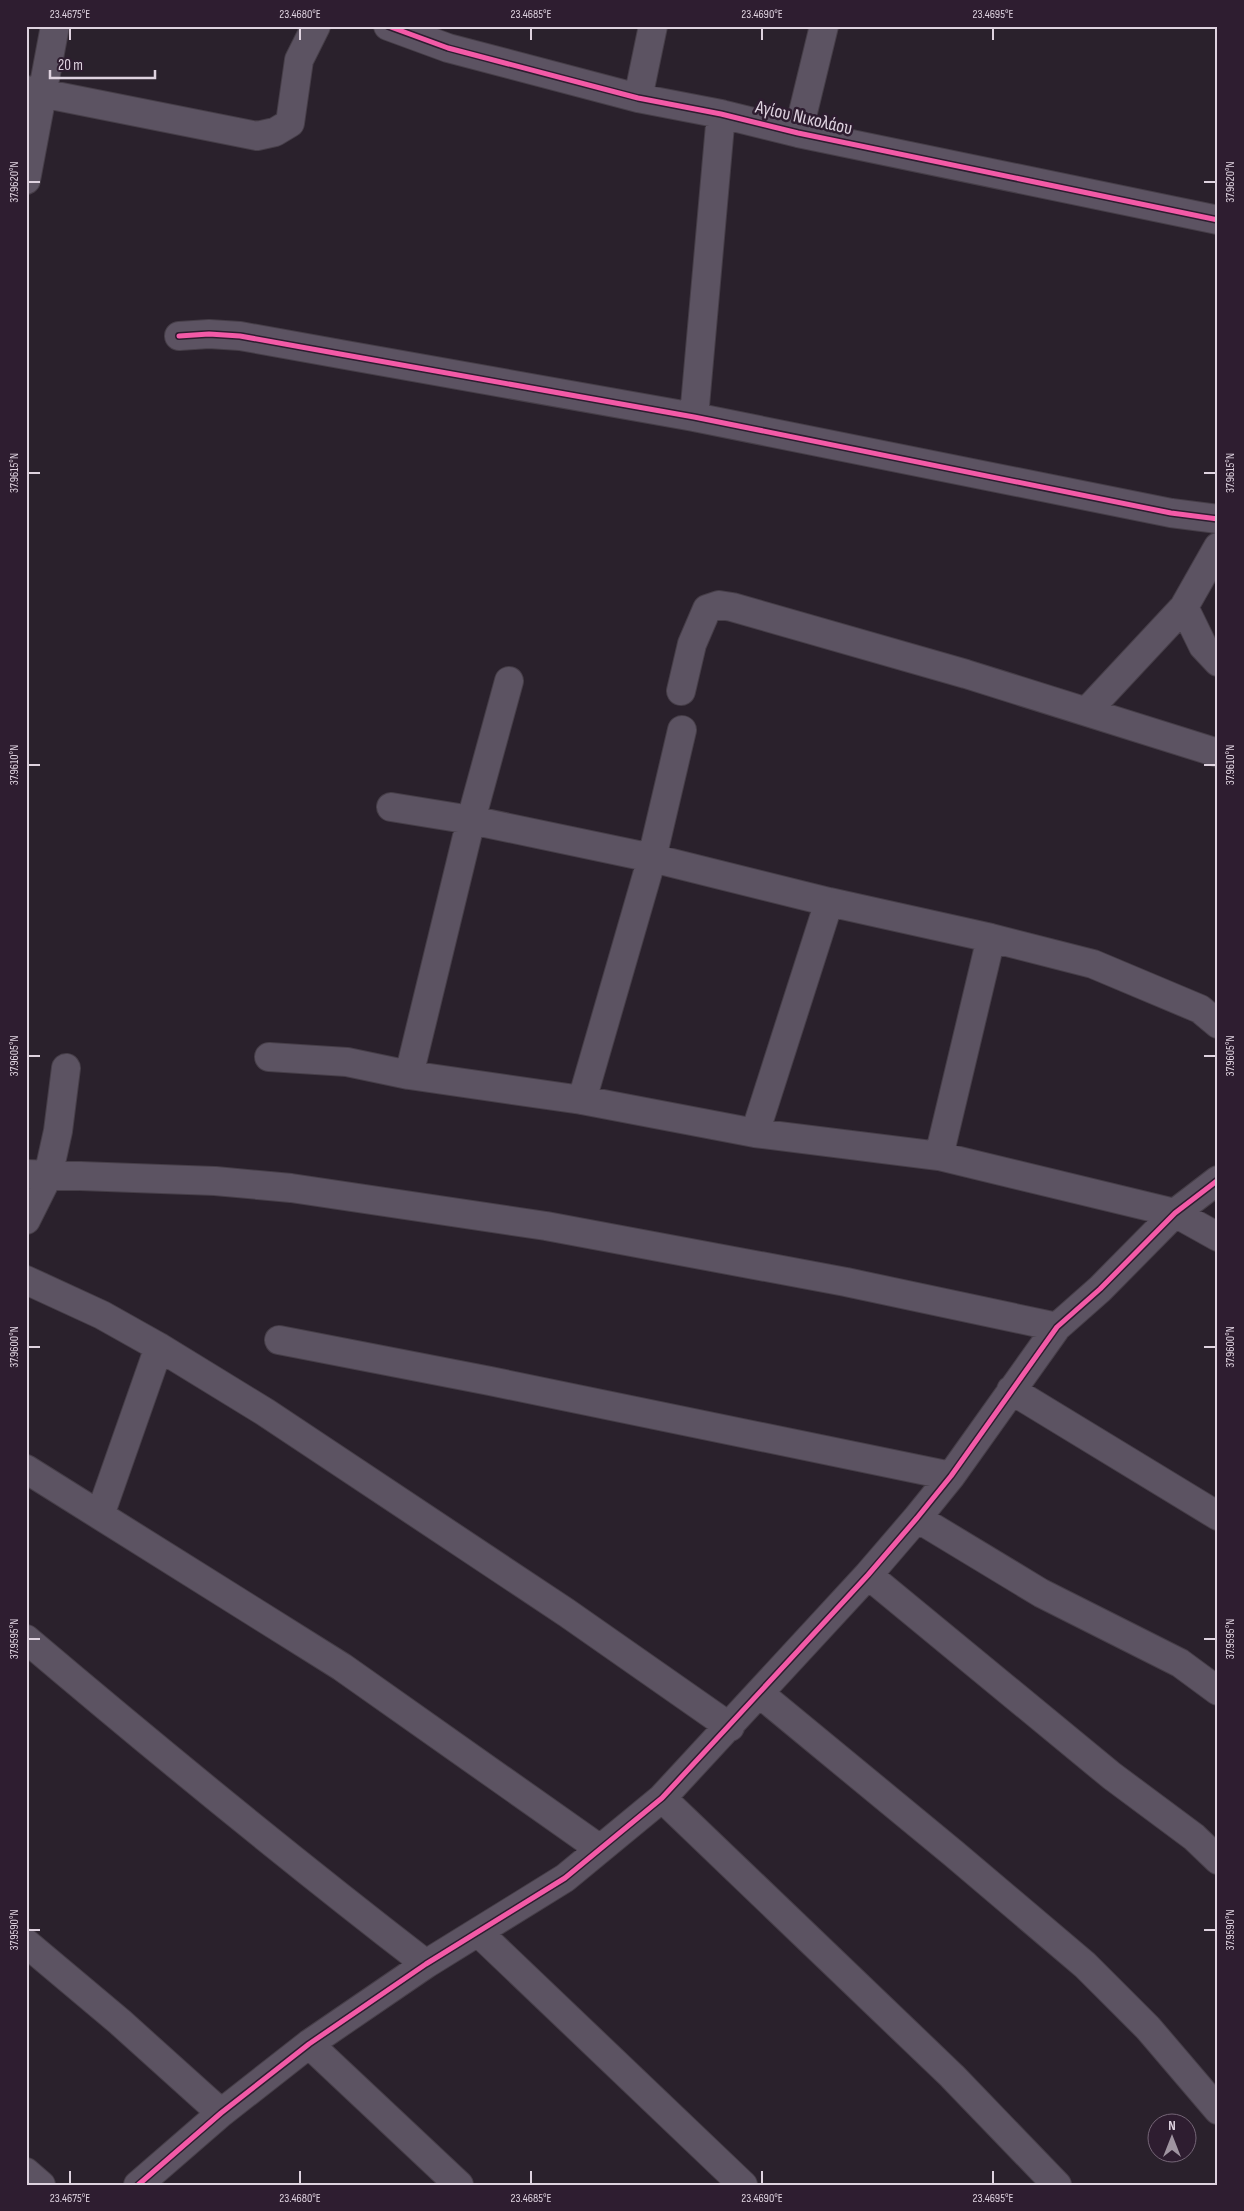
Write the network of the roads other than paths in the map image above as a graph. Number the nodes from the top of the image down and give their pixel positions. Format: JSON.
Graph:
{"nodes":[{"id":1,"x":55,"y":26,"type":"edge"},
{"id":2,"x":316,"y":26,"type":"edge"},
{"id":3,"x":388,"y":26,"type":"edge"},
{"id":4,"x":653,"y":26,"type":"edge"},
{"id":5,"x":824,"y":26,"type":"edge"},
{"id":6,"x":449,"y":37,"type":"edge"},
{"id":7,"x":34,"y":91,"type":"edge"},
{"id":8,"x":638,"y":98,"type":"junction"},
{"id":9,"x":721,"y":114,"type":"junction"},
{"id":10,"x":798,"y":133,"type":"junction"},
{"id":11,"x":26,"y":180,"type":"edge"},
{"id":12,"x":1218,"y":220,"type":"edge"},
{"id":13,"x":179,"y":336,"type":"dead end"},
{"id":14,"x":694,"y":417,"type":"junction"},
{"id":15,"x":1218,"y":519,"type":"edge"},
{"id":16,"x":1218,"y":547,"type":"edge"},
{"id":17,"x":1184,"y":607,"type":"junction"},
{"id":18,"x":1218,"y":662,"type":"edge"},
{"id":19,"x":509,"y":681,"type":"dead end"},
{"id":20,"x":681,"y":691,"type":"dead end"},
{"id":21,"x":1087,"y":711,"type":"junction"},
{"id":22,"x":682,"y":730,"type":"dead end"},
{"id":23,"x":1218,"y":753,"type":"edge"},
{"id":24,"x":391,"y":807,"type":"dead end"},
{"id":25,"x":471,"y":820,"type":"junction"},
{"id":26,"x":652,"y":858,"type":"junction"},
{"id":27,"x":829,"y":902,"type":"junction"},
{"id":28,"x":991,"y":938,"type":"junction"},
{"id":29,"x":1218,"y":1024,"type":"edge"},
{"id":30,"x":270,"y":1056,"type":"dead end"},
{"id":31,"x":66,"y":1068,"type":"dead end"},
{"id":32,"x":409,"y":1075,"type":"junction"},
{"id":33,"x":582,"y":1100,"type":"junction"},
{"id":34,"x":755,"y":1134,"type":"junction"},
{"id":35,"x":939,"y":1156,"type":"junction"},
{"id":36,"x":37,"y":1175,"type":"edge"},
{"id":37,"x":1218,"y":1180,"type":"edge"},
{"id":38,"x":1175,"y":1213,"type":"junction"},
{"id":39,"x":26,"y":1220,"type":"edge"},
{"id":40,"x":1218,"y":1237,"type":"edge"},
{"id":41,"x":26,"y":1280,"type":"edge"},
{"id":42,"x":1057,"y":1327,"type":"junction"},
{"id":43,"x":279,"y":1340,"type":"dead end"},
{"id":44,"x":159,"y":1347,"type":"junction"},
{"id":45,"x":1011,"y":1390,"type":"junction"},
{"id":46,"x":26,"y":1469,"type":"edge"},
{"id":47,"x":951,"y":1476,"type":"junction"},
{"id":48,"x":100,"y":1515,"type":"junction"},
{"id":49,"x":1218,"y":1516,"type":"edge"},
{"id":50,"x":917,"y":1518,"type":"junction"},
{"id":51,"x":868,"y":1575,"type":"junction"},
{"id":52,"x":26,"y":1639,"type":"edge"},
{"id":53,"x":1218,"y":1690,"type":"edge"},
{"id":54,"x":759,"y":1693,"type":"junction"},
{"id":55,"x":730,"y":1727,"type":"junction"},
{"id":56,"x":662,"y":1798,"type":"junction"},
{"id":57,"x":600,"y":1849,"type":"junction"},
{"id":58,"x":1218,"y":1860,"type":"edge"},
{"id":59,"x":480,"y":1932,"type":"junction"},
{"id":60,"x":26,"y":1943,"type":"edge"},
{"id":61,"x":426,"y":1964,"type":"junction"},
{"id":62,"x":309,"y":2044,"type":"junction"},
{"id":63,"x":1218,"y":2110,"type":"edge"},
{"id":64,"x":221,"y":2113,"type":"junction"},
{"id":65,"x":26,"y":2172,"type":"edge"},
{"id":66,"x":145,"y":2183,"type":"edge"},
{"id":67,"x":41,"y":2185,"type":"edge"},
{"id":68,"x":460,"y":2185,"type":"edge"},
{"id":69,"x":743,"y":2185,"type":"edge"},
{"id":70,"x":1056,"y":2185,"type":"edge"}],
"edges":[{"from":1,"to":7,"type":"street"},
{"from":2,"to":7,"type":"street"},
{"from":3,"to":6,"type":"street","name":"Αγίου Νικολάου"},
{"from":4,"to":8,"type":"street"},
{"from":5,"to":10,"type":"street"},
{"from":6,"to":8,"type":"street","name":"Αγίου Νικολάου"},
{"from":7,"to":11,"type":"street"},
{"from":8,"to":9,"type":"street","name":"Αγίου Νικολάου"},
{"from":9,"to":10,"type":"street","name":"Αγίου Νικολάου"},
{"from":9,"to":14,"type":"street"},
{"from":10,"to":12,"type":"street","name":"Αγίου Νικολάου"},
{"from":13,"to":14,"type":"street"},
{"from":14,"to":15,"type":"street"},
{"from":16,"to":17,"type":"street"},
{"from":17,"to":18,"type":"street"},
{"from":17,"to":21,"type":"street"},
{"from":19,"to":25,"type":"street"},
{"from":20,"to":21,"type":"street"},
{"from":21,"to":23,"type":"street"},
{"from":22,"to":26,"type":"street"},
{"from":24,"to":25,"type":"street"},
{"from":25,"to":26,"type":"street"},
{"from":25,"to":32,"type":"street"},
{"from":26,"to":27,"type":"street"},
{"from":26,"to":33,"type":"street"},
{"from":27,"to":28,"type":"street"},
{"from":27,"to":34,"type":"street"},
{"from":28,"to":29,"type":"street"},
{"from":28,"to":35,"type":"street"},
{"from":30,"to":32,"type":"street"},
{"from":31,"to":36,"type":"street"},
{"from":32,"to":33,"type":"street"},
{"from":33,"to":34,"type":"street"},
{"from":34,"to":35,"type":"street"},
{"from":35,"to":38,"type":"street"},
{"from":36,"to":39,"type":"street"},
{"from":36,"to":42,"type":"street"},
{"from":37,"to":38,"type":"street"},
{"from":38,"to":40,"type":"street"},
{"from":38,"to":42,"type":"street"},
{"from":41,"to":44,"type":"street"},
{"from":42,"to":45,"type":"street"},
{"from":43,"to":47,"type":"street"},
{"from":44,"to":48,"type":"street"},
{"from":44,"to":55,"type":"street"},
{"from":45,"to":47,"type":"street"},
{"from":45,"to":49,"type":"street"},
{"from":46,"to":48,"type":"street"},
{"from":47,"to":50,"type":"street"},
{"from":48,"to":57,"type":"street"},
{"from":50,"to":51,"type":"street"},
{"from":50,"to":53,"type":"street"},
{"from":51,"to":54,"type":"street"},
{"from":51,"to":58,"type":"street"},
{"from":52,"to":61,"type":"street"},
{"from":54,"to":55,"type":"street"},
{"from":54,"to":63,"type":"street"},
{"from":55,"to":56,"type":"street"},
{"from":56,"to":57,"type":"street"},
{"from":56,"to":70,"type":"street"},
{"from":57,"to":59,"type":"street"},
{"from":59,"to":61,"type":"street"},
{"from":59,"to":69,"type":"street"},
{"from":60,"to":64,"type":"street"},
{"from":61,"to":62,"type":"street"},
{"from":62,"to":64,"type":"street"},
{"from":62,"to":68,"type":"street"},
{"from":64,"to":66,"type":"street"},
{"from":65,"to":67,"type":"street"}]}
